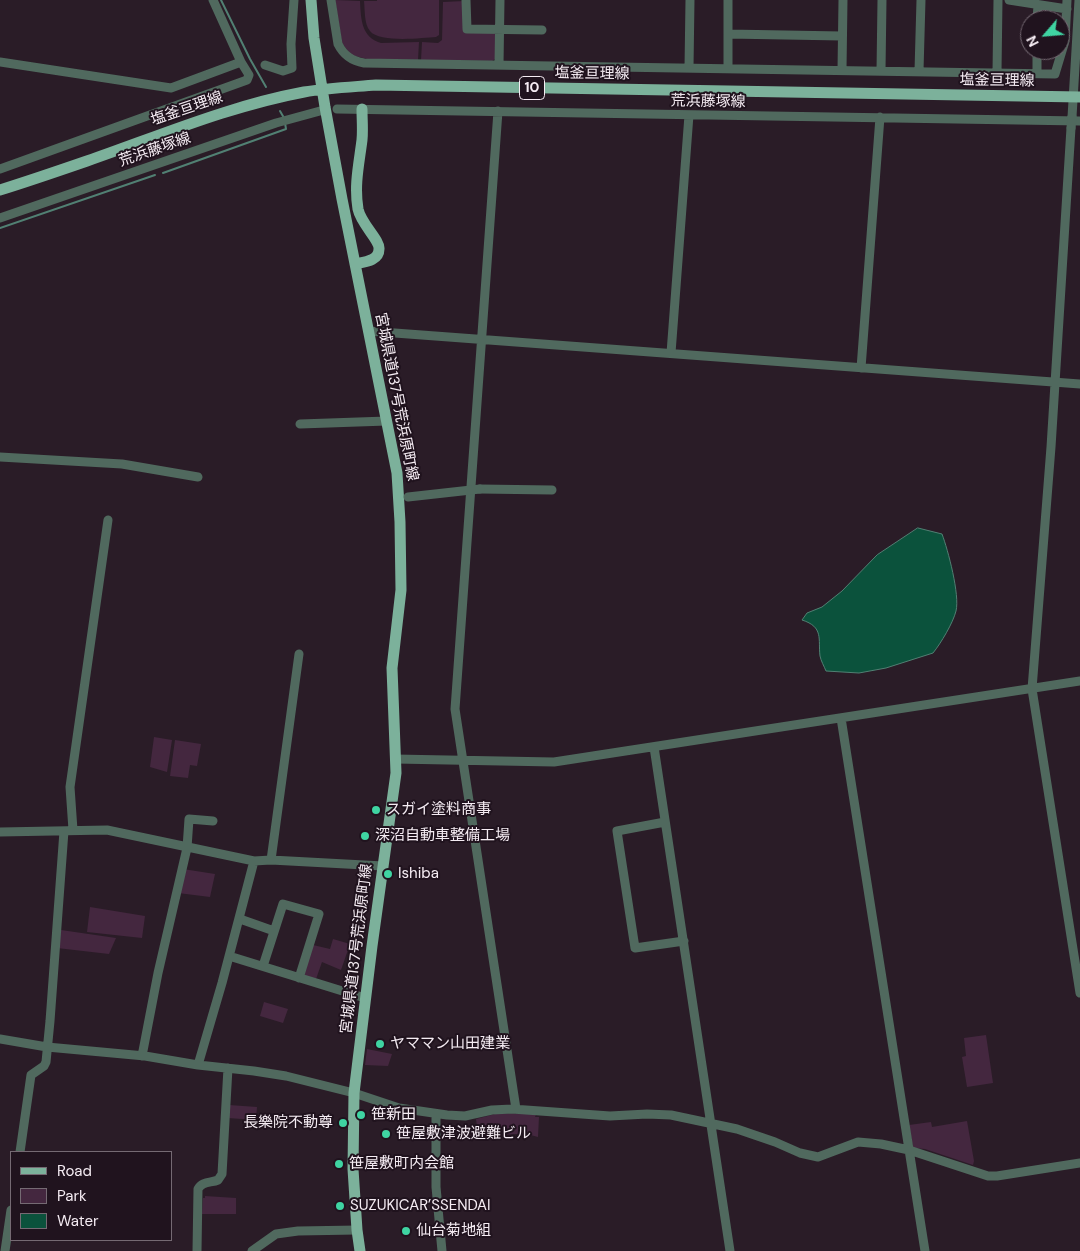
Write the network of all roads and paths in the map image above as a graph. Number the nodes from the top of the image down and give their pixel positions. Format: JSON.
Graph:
{"nodes":[{"id":1,"x":213,"y":0,"type":"edge"},
{"id":2,"x":294,"y":0,"type":"edge"},
{"id":3,"x":311,"y":0,"type":"edge"},
{"id":4,"x":331,"y":0,"type":"edge"},
{"id":5,"x":466,"y":0,"type":"edge"},
{"id":6,"x":500,"y":0,"type":"edge"},
{"id":7,"x":690,"y":0,"type":"edge"},
{"id":8,"x":728,"y":0,"type":"edge"},
{"id":9,"x":843,"y":0,"type":"edge"},
{"id":10,"x":882,"y":0,"type":"edge"},
{"id":11,"x":920,"y":0,"type":"edge"},
{"id":12,"x":998,"y":0,"type":"edge"},
{"id":13,"x":1009,"y":0,"type":"edge"},
{"id":14,"x":1079,"y":0,"type":"edge"},
{"id":15,"x":1067,"y":4,"type":"edge"},
{"id":16,"x":1038,"y":5,"type":"junction"},
{"id":17,"x":1038,"y":10,"type":"edge"},
{"id":18,"x":499,"y":30,"type":"junction"},
{"id":19,"x":542,"y":30,"type":"dead end"},
{"id":20,"x":728,"y":34,"type":"junction"},
{"id":21,"x":842,"y":36,"type":"junction"},
{"id":22,"x":1037,"y":60,"type":"edge"},
{"id":23,"x":0,"y":62,"type":"edge"},
{"id":24,"x":241,"y":62,"type":"junction"},
{"id":25,"x":265,"y":65,"type":"dead end"},
{"id":26,"x":499,"y":65,"type":"junction"},
{"id":27,"x":689,"y":68,"type":"junction"},
{"id":28,"x":728,"y":69,"type":"junction"},
{"id":29,"x":842,"y":70,"type":"junction"},
{"id":30,"x":882,"y":71,"type":"junction"},
{"id":31,"x":919,"y":71,"type":"junction"},
{"id":32,"x":998,"y":72,"type":"junction"},
{"id":33,"x":1037,"y":73,"type":"junction"},
{"id":34,"x":322,"y":89,"type":"junction"},
{"id":35,"x":1076,"y":97,"type":"edge"},
{"id":36,"x":337,"y":109,"type":"dead end"},
{"id":37,"x":362,"y":109,"type":"junction"},
{"id":38,"x":320,"y":111,"type":"dead end"},
{"id":39,"x":498,"y":112,"type":"junction"},
{"id":40,"x":689,"y":115,"type":"junction"},
{"id":41,"x":880,"y":117,"type":"junction"},
{"id":42,"x":1076,"y":119,"type":"edge"},
{"id":43,"x":0,"y":169,"type":"edge"},
{"id":44,"x":0,"y":190,"type":"edge"},
{"id":45,"x":0,"y":218,"type":"edge"},
{"id":46,"x":356,"y":264,"type":"junction"},
{"id":47,"x":368,"y":331,"type":"junction"},
{"id":48,"x":482,"y":339,"type":"junction"},
{"id":49,"x":671,"y":353,"type":"junction"},
{"id":50,"x":862,"y":368,"type":"junction"},
{"id":51,"x":1054,"y":382,"type":"junction"},
{"id":52,"x":1080,"y":384,"type":"edge"},
{"id":53,"x":388,"y":421,"type":"junction"},
{"id":54,"x":300,"y":424,"type":"dead end"},
{"id":55,"x":0,"y":457,"type":"edge"},
{"id":56,"x":198,"y":477,"type":"dead end"},
{"id":57,"x":552,"y":490,"type":"dead end"},
{"id":58,"x":404,"y":498,"type":"junction"},
{"id":59,"x":108,"y":520,"type":"dead end"},
{"id":60,"x":299,"y":654,"type":"dead end"},
{"id":61,"x":1080,"y":681,"type":"edge"},
{"id":62,"x":1032,"y":689,"type":"junction"},
{"id":63,"x":841,"y":718,"type":"junction"},
{"id":64,"x":654,"y":747,"type":"junction"},
{"id":65,"x":395,"y":759,"type":"junction"},
{"id":66,"x":462,"y":761,"type":"junction"},
{"id":67,"x":213,"y":821,"type":"dead end"},
{"id":68,"x":666,"y":822,"type":"junction"},
{"id":69,"x":69,"y":831,"type":"junction"},
{"id":70,"x":0,"y":832,"type":"edge"},
{"id":71,"x":187,"y":848,"type":"junction"},
{"id":72,"x":271,"y":860,"type":"junction"},
{"id":73,"x":254,"y":861,"type":"junction"},
{"id":74,"x":383,"y":866,"type":"junction"},
{"id":75,"x":240,"y":919,"type":"junction"},
{"id":76,"x":274,"y":931,"type":"junction"},
{"id":77,"x":684,"y":941,"type":"junction"},
{"id":78,"x":229,"y":956,"type":"junction"},
{"id":79,"x":263,"y":966,"type":"junction"},
{"id":80,"x":299,"y":978,"type":"junction"},
{"id":81,"x":1080,"y":993,"type":"edge"},
{"id":82,"x":365,"y":998,"type":"junction"},
{"id":83,"x":0,"y":1039,"type":"edge"},
{"id":84,"x":47,"y":1046,"type":"junction"},
{"id":85,"x":139,"y":1055,"type":"junction"},
{"id":86,"x":198,"y":1065,"type":"junction"},
{"id":87,"x":228,"y":1068,"type":"junction"},
{"id":88,"x":354,"y":1093,"type":"junction"},
{"id":89,"x":516,"y":1109,"type":"junction"},
{"id":90,"x":436,"y":1114,"type":"junction"},
{"id":91,"x":711,"y":1123,"type":"junction"},
{"id":92,"x":909,"y":1150,"type":"junction"},
{"id":93,"x":20,"y":1151,"type":"edge"},
{"id":94,"x":1080,"y":1164,"type":"edge"},
{"id":95,"x":10,"y":1217,"type":"edge"},
{"id":96,"x":357,"y":1230,"type":"junction"},
{"id":97,"x":5,"y":1251,"type":"edge"},
{"id":98,"x":197,"y":1251,"type":"edge"},
{"id":99,"x":252,"y":1251,"type":"edge"},
{"id":100,"x":360,"y":1251,"type":"edge"},
{"id":101,"x":442,"y":1251,"type":"edge"},
{"id":102,"x":730,"y":1251,"type":"edge"},
{"id":103,"x":925,"y":1251,"type":"edge"}],
"edges":[{"from":1,"to":24,"type":"street"},
{"from":2,"to":25,"type":"street"},
{"from":3,"to":34,"type":"main road","name":"宮城県道137号荒浜原町線"},
{"from":4,"to":26,"type":"street"},
{"from":5,"to":18,"type":"street"},
{"from":6,"to":18,"type":"street"},
{"from":7,"to":27,"type":"street"},
{"from":8,"to":20,"type":"street"},
{"from":9,"to":21,"type":"street"},
{"from":10,"to":30,"type":"street"},
{"from":11,"to":31,"type":"street"},
{"from":12,"to":32,"type":"street"},
{"from":13,"to":16,"type":"street"},
{"from":14,"to":35,"type":"street"},
{"from":15,"to":16,"type":"street"},
{"from":15,"to":33,"type":"street"},
{"from":16,"to":17,"type":"street"},
{"from":18,"to":19,"type":"street"},
{"from":18,"to":26,"type":"street"},
{"from":20,"to":21,"type":"street"},
{"from":20,"to":28,"type":"street"},
{"from":21,"to":29,"type":"street"},
{"from":22,"to":33,"type":"street"},
{"from":23,"to":24,"type":"street"},
{"from":24,"to":43,"type":"street"},
{"from":26,"to":27,"type":"street"},
{"from":27,"to":28,"type":"street"},
{"from":28,"to":29,"type":"street"},
{"from":29,"to":30,"type":"street"},
{"from":30,"to":31,"type":"street"},
{"from":31,"to":32,"type":"street"},
{"from":32,"to":33,"type":"street"},
{"from":34,"to":35,"type":"main road","name":"塩釜亘理線","number":"10"},
{"from":34,"to":44,"type":"main road","name":"塩釜亘理線","number":"10"},
{"from":34,"to":46,"type":"main road","name":"宮城県道137号荒浜原町線"},
{"from":35,"to":42,"type":"street"},
{"from":36,"to":37,"type":"street","name":"荒浜藤塚線"},
{"from":37,"to":39,"type":"street","name":"荒浜藤塚線"},
{"from":37,"to":46,"type":"main road"},
{"from":38,"to":45,"type":"street","name":"荒浜藤塚線"},
{"from":39,"to":40,"type":"street","name":"荒浜藤塚線"},
{"from":39,"to":48,"type":"street"},
{"from":40,"to":41,"type":"street","name":"荒浜藤塚線"},
{"from":40,"to":49,"type":"street"},
{"from":41,"to":42,"type":"street","name":"荒浜藤塚線"},
{"from":41,"to":50,"type":"street"},
{"from":42,"to":51,"type":"street","bridge":true},
{"from":46,"to":47,"type":"main road","name":"宮城県道137号荒浜原町線"},
{"from":47,"to":48,"type":"street"},
{"from":47,"to":53,"type":"main road","name":"宮城県道137号荒浜原町線"},
{"from":48,"to":49,"type":"street"},
{"from":48,"to":66,"type":"street"},
{"from":49,"to":50,"type":"street"},
{"from":50,"to":51,"type":"street"},
{"from":51,"to":52,"type":"street"},
{"from":51,"to":62,"type":"street"},
{"from":53,"to":54,"type":"street"},
{"from":53,"to":58,"type":"main road","name":"宮城県道137号荒浜原町線"},
{"from":55,"to":56,"type":"street"},
{"from":57,"to":58,"type":"street","bridge":true},
{"from":58,"to":65,"type":"main road","name":"宮城県道137号荒浜原町線"},
{"from":59,"to":69,"type":"street"},
{"from":60,"to":72,"type":"street"},
{"from":61,"to":62,"type":"street"},
{"from":62,"to":63,"type":"street"},
{"from":62,"to":81,"type":"street"},
{"from":63,"to":64,"type":"street"},
{"from":63,"to":92,"type":"street"},
{"from":64,"to":66,"type":"street"},
{"from":64,"to":68,"type":"street"},
{"from":65,"to":66,"type":"street"},
{"from":65,"to":74,"type":"main road","name":"宮城県道137号荒浜原町線"},
{"from":66,"to":89,"type":"street"},
{"from":67,"to":71,"type":"street"},
{"from":68,"to":77,"type":"street"},
{"from":68,"to":77,"type":"street"},
{"from":69,"to":70,"type":"street"},
{"from":69,"to":71,"type":"street"},
{"from":69,"to":84,"type":"street"},
{"from":71,"to":73,"type":"street"},
{"from":71,"to":85,"type":"street"},
{"from":72,"to":73,"type":"street"},
{"from":72,"to":74,"type":"street"},
{"from":73,"to":75,"type":"street"},
{"from":74,"to":82,"type":"main road","name":"宮城県道137号荒浜原町線"},
{"from":75,"to":76,"type":"street"},
{"from":75,"to":78,"type":"street"},
{"from":76,"to":79,"type":"street"},
{"from":76,"to":80,"type":"street"},
{"from":77,"to":91,"type":"street"},
{"from":78,"to":79,"type":"street"},
{"from":78,"to":86,"type":"street"},
{"from":79,"to":80,"type":"street"},
{"from":80,"to":82,"type":"street"},
{"from":82,"to":88,"type":"main road","name":"宮城県道137号荒浜原町線"},
{"from":83,"to":84,"type":"street"},
{"from":84,"to":85,"type":"street"},
{"from":84,"to":93,"type":"street"},
{"from":85,"to":86,"type":"street"},
{"from":86,"to":87,"type":"street"},
{"from":87,"to":88,"type":"street"},
{"from":87,"to":98,"type":"street"},
{"from":88,"to":90,"type":"street"},
{"from":88,"to":96,"type":"main road","name":"宮城県道137号荒浜原町線"},
{"from":89,"to":90,"type":"street"},
{"from":89,"to":91,"type":"street"},
{"from":90,"to":101,"type":"street"},
{"from":91,"to":92,"type":"street"},
{"from":91,"to":102,"type":"street"},
{"from":92,"to":94,"type":"street"},
{"from":92,"to":103,"type":"street"},
{"from":95,"to":97,"type":"street"},
{"from":96,"to":99,"type":"street"},
{"from":96,"to":100,"type":"main road","name":"宮城県道137号荒浜原町線"}]}
